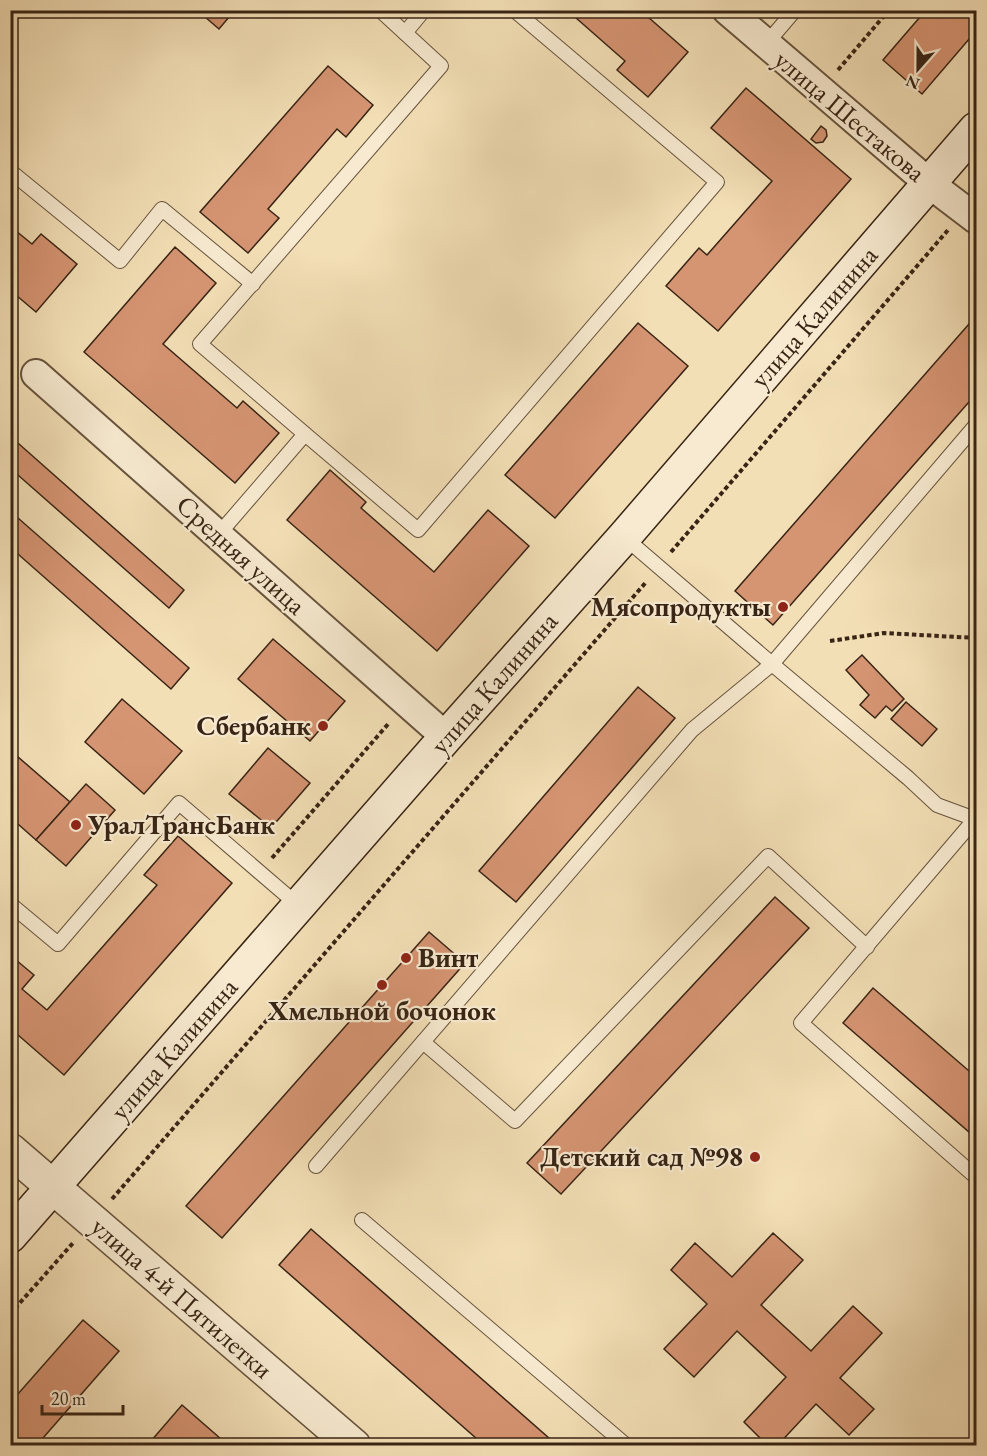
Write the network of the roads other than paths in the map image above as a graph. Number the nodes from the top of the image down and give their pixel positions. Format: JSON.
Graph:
{"nodes":[{"id":1,"x":380,"y":10,"type":"edge"},
{"id":2,"x":424,"y":10,"type":"edge"},
{"id":3,"x":514,"y":10,"type":"edge"},
{"id":4,"x":727,"y":10,"type":"edge"},
{"id":5,"x":795,"y":10,"type":"edge"},
{"id":6,"x":405,"y":33,"type":"junction"},
{"id":7,"x":766,"y":44,"type":"junction"},
{"id":8,"x":976,"y":129,"type":"edge"},
{"id":9,"x":10,"y":171,"type":"edge"},
{"id":10,"x":930,"y":184,"type":"junction"},
{"id":11,"x":971,"y":215,"type":"edge"},
{"id":12,"x":253,"y":284,"type":"junction"},
{"id":13,"x":36,"y":374,"type":"dead end"},
{"id":14,"x":976,"y":425,"type":"edge"},
{"id":15,"x":305,"y":434,"type":"junction"},
{"id":16,"x":218,"y":535,"type":"junction"},
{"id":17,"x":624,"y":537,"type":"junction"},
{"id":18,"x":772,"y":664,"type":"junction"},
{"id":19,"x":446,"y":737,"type":"junction"},
{"id":20,"x":976,"y":820,"type":"edge"},
{"id":21,"x":10,"y":904,"type":"edge"},
{"id":22,"x":298,"y":906,"type":"junction"},
{"id":23,"x":867,"y":947,"type":"junction"},
{"id":24,"x":423,"y":1042,"type":"junction"},
{"id":25,"x":10,"y":1150,"type":"edge"},
{"id":26,"x":316,"y":1166,"type":"dead end"},
{"id":27,"x":976,"y":1177,"type":"edge"},
{"id":28,"x":53,"y":1186,"type":"junction"},
{"id":29,"x":362,"y":1220,"type":"dead end"},
{"id":30,"x":10,"y":1236,"type":"edge"},
{"id":31,"x":354,"y":1446,"type":"edge"},
{"id":32,"x":627,"y":1446,"type":"edge"}],
"edges":[{"from":1,"to":6,"type":"lane"},
{"from":2,"to":6,"type":"lane"},
{"from":3,"to":15,"type":"lane"},
{"from":4,"to":7,"type":"street","name":"улица Шестакова"},
{"from":5,"to":7,"type":"lane"},
{"from":6,"to":12,"type":"lane"},
{"from":7,"to":10,"type":"street","name":"улица Шестакова"},
{"from":8,"to":10,"type":"main road","name":"улица Калинина"},
{"from":9,"to":12,"type":"lane"},
{"from":10,"to":11,"type":"street","name":"улица Шестакова"},
{"from":10,"to":17,"type":"main road","name":"улица Калинина"},
{"from":12,"to":15,"type":"lane"},
{"from":13,"to":16,"type":"street","name":"Средняя улица"},
{"from":14,"to":18,"type":"lane"},
{"from":15,"to":16,"type":"lane"},
{"from":16,"to":19,"type":"street","name":"Средняя улица"},
{"from":17,"to":18,"type":"lane"},
{"from":17,"to":19,"type":"main road","name":"улица Калинина"},
{"from":18,"to":20,"type":"lane"},
{"from":18,"to":24,"type":"lane"},
{"from":19,"to":22,"type":"main road","name":"улица Калинина"},
{"from":20,"to":23,"type":"lane"},
{"from":21,"to":22,"type":"lane"},
{"from":22,"to":28,"type":"main road","name":"улица Калинина"},
{"from":23,"to":24,"type":"lane"},
{"from":23,"to":27,"type":"lane"},
{"from":24,"to":26,"type":"lane"},
{"from":25,"to":28,"type":"main road","name":"улица 4-й Пятилетки"},
{"from":28,"to":30,"type":"main road","name":"улица Калинина"},
{"from":28,"to":31,"type":"main road","name":"улица 4-й Пятилетки"},
{"from":29,"to":32,"type":"lane"}]}
